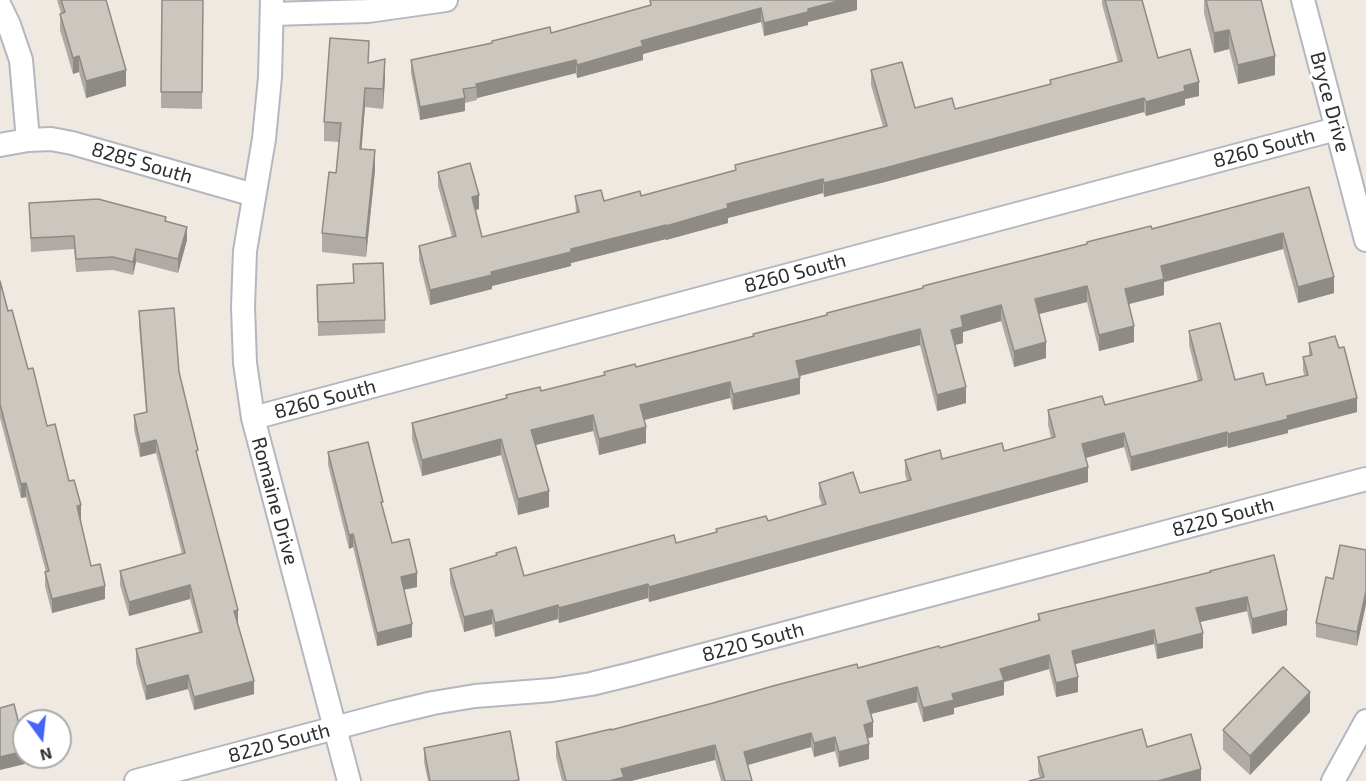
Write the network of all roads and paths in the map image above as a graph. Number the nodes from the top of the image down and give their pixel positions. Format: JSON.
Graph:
{"nodes":[{"id":1,"x":446,"y":0,"type":"edge"},
{"id":2,"x":1302,"y":0,"type":"edge"},
{"id":3,"x":0,"y":6,"type":"edge"},
{"id":4,"x":273,"y":7,"type":"edge"},
{"id":5,"x":1336,"y":129,"type":"junction"},
{"id":6,"x":28,"y":140,"type":"junction"},
{"id":7,"x":0,"y":145,"type":"edge"},
{"id":8,"x":254,"y":195,"type":"junction"},
{"id":9,"x":1366,"y":240,"type":"edge"},
{"id":10,"x":253,"y":418,"type":"junction"},
{"id":11,"x":1366,"y":479,"type":"edge"},
{"id":12,"x":1366,"y":721,"type":"edge"},
{"id":13,"x":335,"y":729,"type":"junction"},
{"id":14,"x":136,"y":781,"type":"edge"},
{"id":15,"x":349,"y":781,"type":"edge"},
{"id":16,"x":1333,"y":781,"type":"edge"}],
"edges":[{"from":1,"to":4,"type":"street"},
{"from":2,"to":5,"type":"street","name":"Bryce Drive"},
{"from":3,"to":6,"type":"street"},
{"from":4,"to":8,"type":"street","name":"Romaine Drive"},
{"from":5,"to":9,"type":"street","name":"Bryce Drive"},
{"from":5,"to":10,"type":"street","name":"8260 South"},
{"from":6,"to":7,"type":"street","name":"8285 South"},
{"from":6,"to":8,"type":"street","name":"8285 South"},
{"from":8,"to":10,"type":"street","name":"Romaine Drive"},
{"from":10,"to":13,"type":"street","name":"Romaine Drive"},
{"from":11,"to":13,"type":"street","name":"8220 South"},
{"from":12,"to":16,"type":"street"},
{"from":13,"to":14,"type":"street","name":"8220 South"},
{"from":13,"to":15,"type":"street","name":"Romaine Drive"}]}
